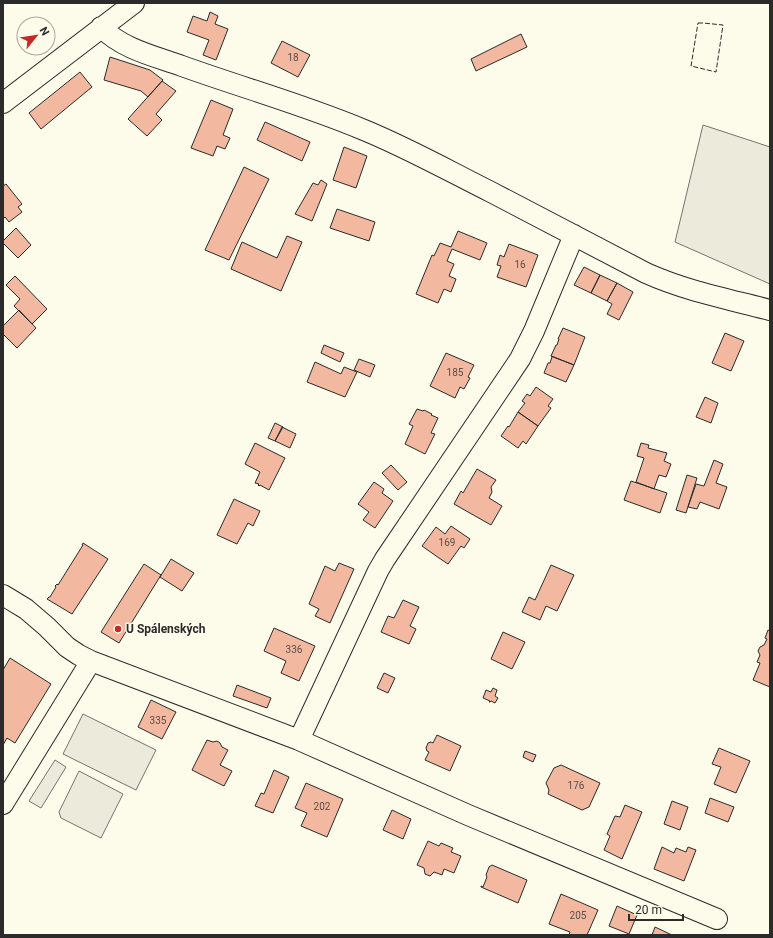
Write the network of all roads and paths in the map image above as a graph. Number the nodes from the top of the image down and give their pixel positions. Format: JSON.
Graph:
{"nodes":[{"id":1,"x":134,"y":3,"type":"edge"},
{"id":2,"x":101,"y":27,"type":"junction"},
{"id":3,"x":3,"y":103,"type":"edge"},
{"id":4,"x":574,"y":235,"type":"junction"},
{"id":5,"x":770,"y":310,"type":"edge"},
{"id":6,"x":3,"y":595,"type":"edge"},
{"id":7,"x":90,"y":661,"type":"junction"},
{"id":8,"x":299,"y":740,"type":"junction"},
{"id":9,"x":3,"y":804,"type":"edge"},
{"id":10,"x":717,"y":919,"type":"dead end"}],
"edges":[{"from":1,"to":2,"type":"street"},
{"from":2,"to":3,"type":"street"},
{"from":2,"to":4,"type":"street"},
{"from":4,"to":5,"type":"street"},
{"from":4,"to":8,"type":"street"},
{"from":6,"to":7,"type":"street"},
{"from":7,"to":8,"type":"street"},
{"from":7,"to":9,"type":"street"},
{"from":8,"to":10,"type":"street"}]}
